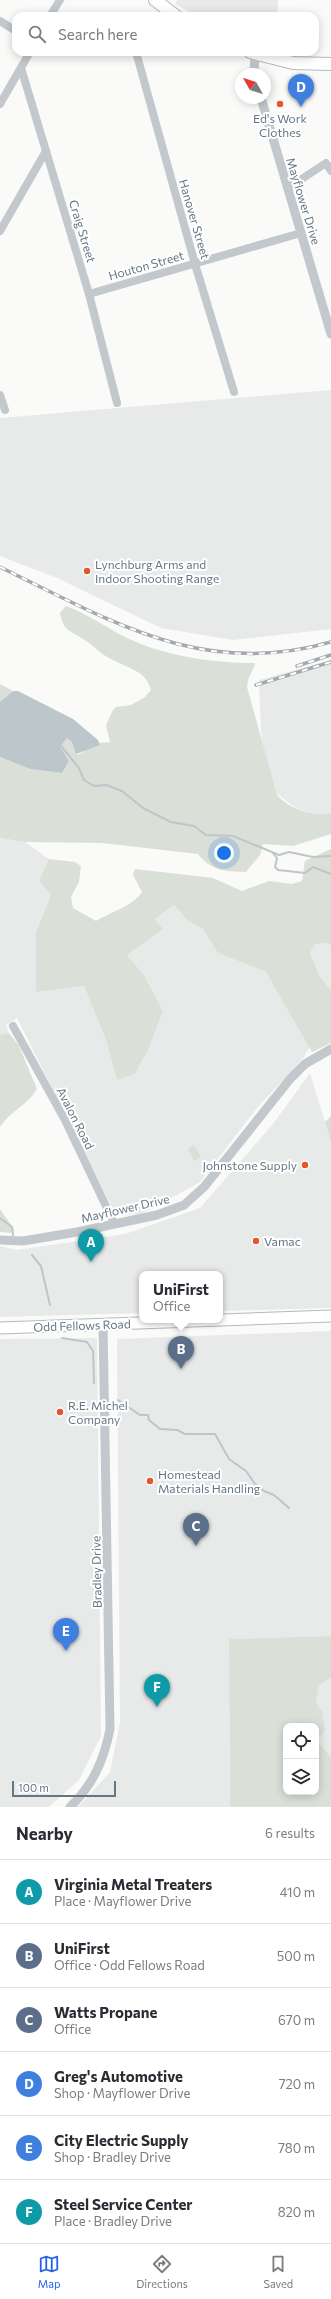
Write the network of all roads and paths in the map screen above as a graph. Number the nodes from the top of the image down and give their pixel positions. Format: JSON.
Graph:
{"nodes":[{"id":1,"x":60,"y":0,"type":"edge"},
{"id":2,"x":155,"y":0,"type":"edge"},
{"id":3,"x":52,"y":12,"type":"edge"},
{"id":4,"x":166,"y":12,"type":"edge"},
{"id":5,"x":0,"y":21,"type":"edge"},
{"id":6,"x":12,"y":28,"type":"edge"},
{"id":7,"x":28,"y":56,"type":"edge"},
{"id":8,"x":137,"y":56,"type":"edge"},
{"id":9,"x":252,"y":56,"type":"edge"},
{"id":10,"x":264,"y":56,"type":"edge"},
{"id":11,"x":331,"y":64,"type":"edge"},
{"id":12,"x":20,"y":68,"type":"junction"},
{"id":13,"x":253,"y":68,"type":"edge"},
{"id":14,"x":0,"y":104,"type":"edge"},
{"id":15,"x":263,"y":104,"type":"edge"},
{"id":16,"x":46,"y":151,"type":"junction"},
{"id":17,"x":331,"y":171,"type":"edge"},
{"id":18,"x":288,"y":188,"type":"junction"},
{"id":19,"x":0,"y":231,"type":"edge"},
{"id":20,"x":301,"y":233,"type":"junction"},
{"id":21,"x":195,"y":264,"type":"junction"},
{"id":22,"x":89,"y":294,"type":"junction"},
{"id":23,"x":331,"y":334,"type":"edge"},
{"id":24,"x":234,"y":392,"type":"dead end"},
{"id":25,"x":0,"y":395,"type":"edge"},
{"id":26,"x":117,"y":403,"type":"dead end"},
{"id":27,"x":5,"y":410,"type":"dead end"},
{"id":28,"x":13,"y":1026,"type":"dead end"},
{"id":29,"x":331,"y":1049,"type":"edge"},
{"id":30,"x":114,"y":1223,"type":"junction"},
{"id":31,"x":0,"y":1240,"type":"edge"},
{"id":32,"x":331,"y":1316,"type":"edge"},
{"id":33,"x":223,"y":1320,"type":"edge"},
{"id":34,"x":139,"y":1323,"type":"edge"},
{"id":35,"x":103,"y":1324,"type":"junction"},
{"id":36,"x":0,"y":1328,"type":"edge"},
{"id":37,"x":70,"y":1807,"type":"edge"}],
"edges":[{"from":1,"to":3,"type":"street"},
{"from":2,"to":4,"type":"main road"},
{"from":5,"to":6,"type":"street"},
{"from":7,"to":12,"type":"street"},
{"from":8,"to":21,"type":"street","name":"Hanover Street"},
{"from":9,"to":13,"type":"street"},
{"from":10,"to":11,"type":"main road"},
{"from":12,"to":14,"type":"street"},
{"from":12,"to":16,"type":"street","name":"Craig Street"},
{"from":15,"to":18,"type":"street","name":"Mayflower Drive"},
{"from":16,"to":19,"type":"street"},
{"from":16,"to":22,"type":"street","name":"Craig Street"},
{"from":17,"to":18,"type":"street"},
{"from":18,"to":20,"type":"street","name":"Mayflower Drive"},
{"from":20,"to":21,"type":"street","name":"Houton Street"},
{"from":20,"to":23,"type":"street","name":"Mayflower Drive"},
{"from":21,"to":22,"type":"street","name":"Houton Street"},
{"from":21,"to":24,"type":"street","name":"Hanover Street"},
{"from":22,"to":26,"type":"street","name":"Craig Street"},
{"from":25,"to":27,"type":"street"},
{"from":28,"to":30,"type":"street","name":"Avalon Road"},
{"from":29,"to":30,"type":"street","name":"Mayflower Drive"},
{"from":30,"to":31,"type":"street","name":"Mayflower Drive"},
{"from":32,"to":33,"type":"main road","name":"Odd Fellows Road"},
{"from":34,"to":35,"type":"main road","name":"Odd Fellows Road"},
{"from":35,"to":36,"type":"main road","name":"Odd Fellows Road"},
{"from":35,"to":37,"type":"street","name":"Bradley Drive"}]}
